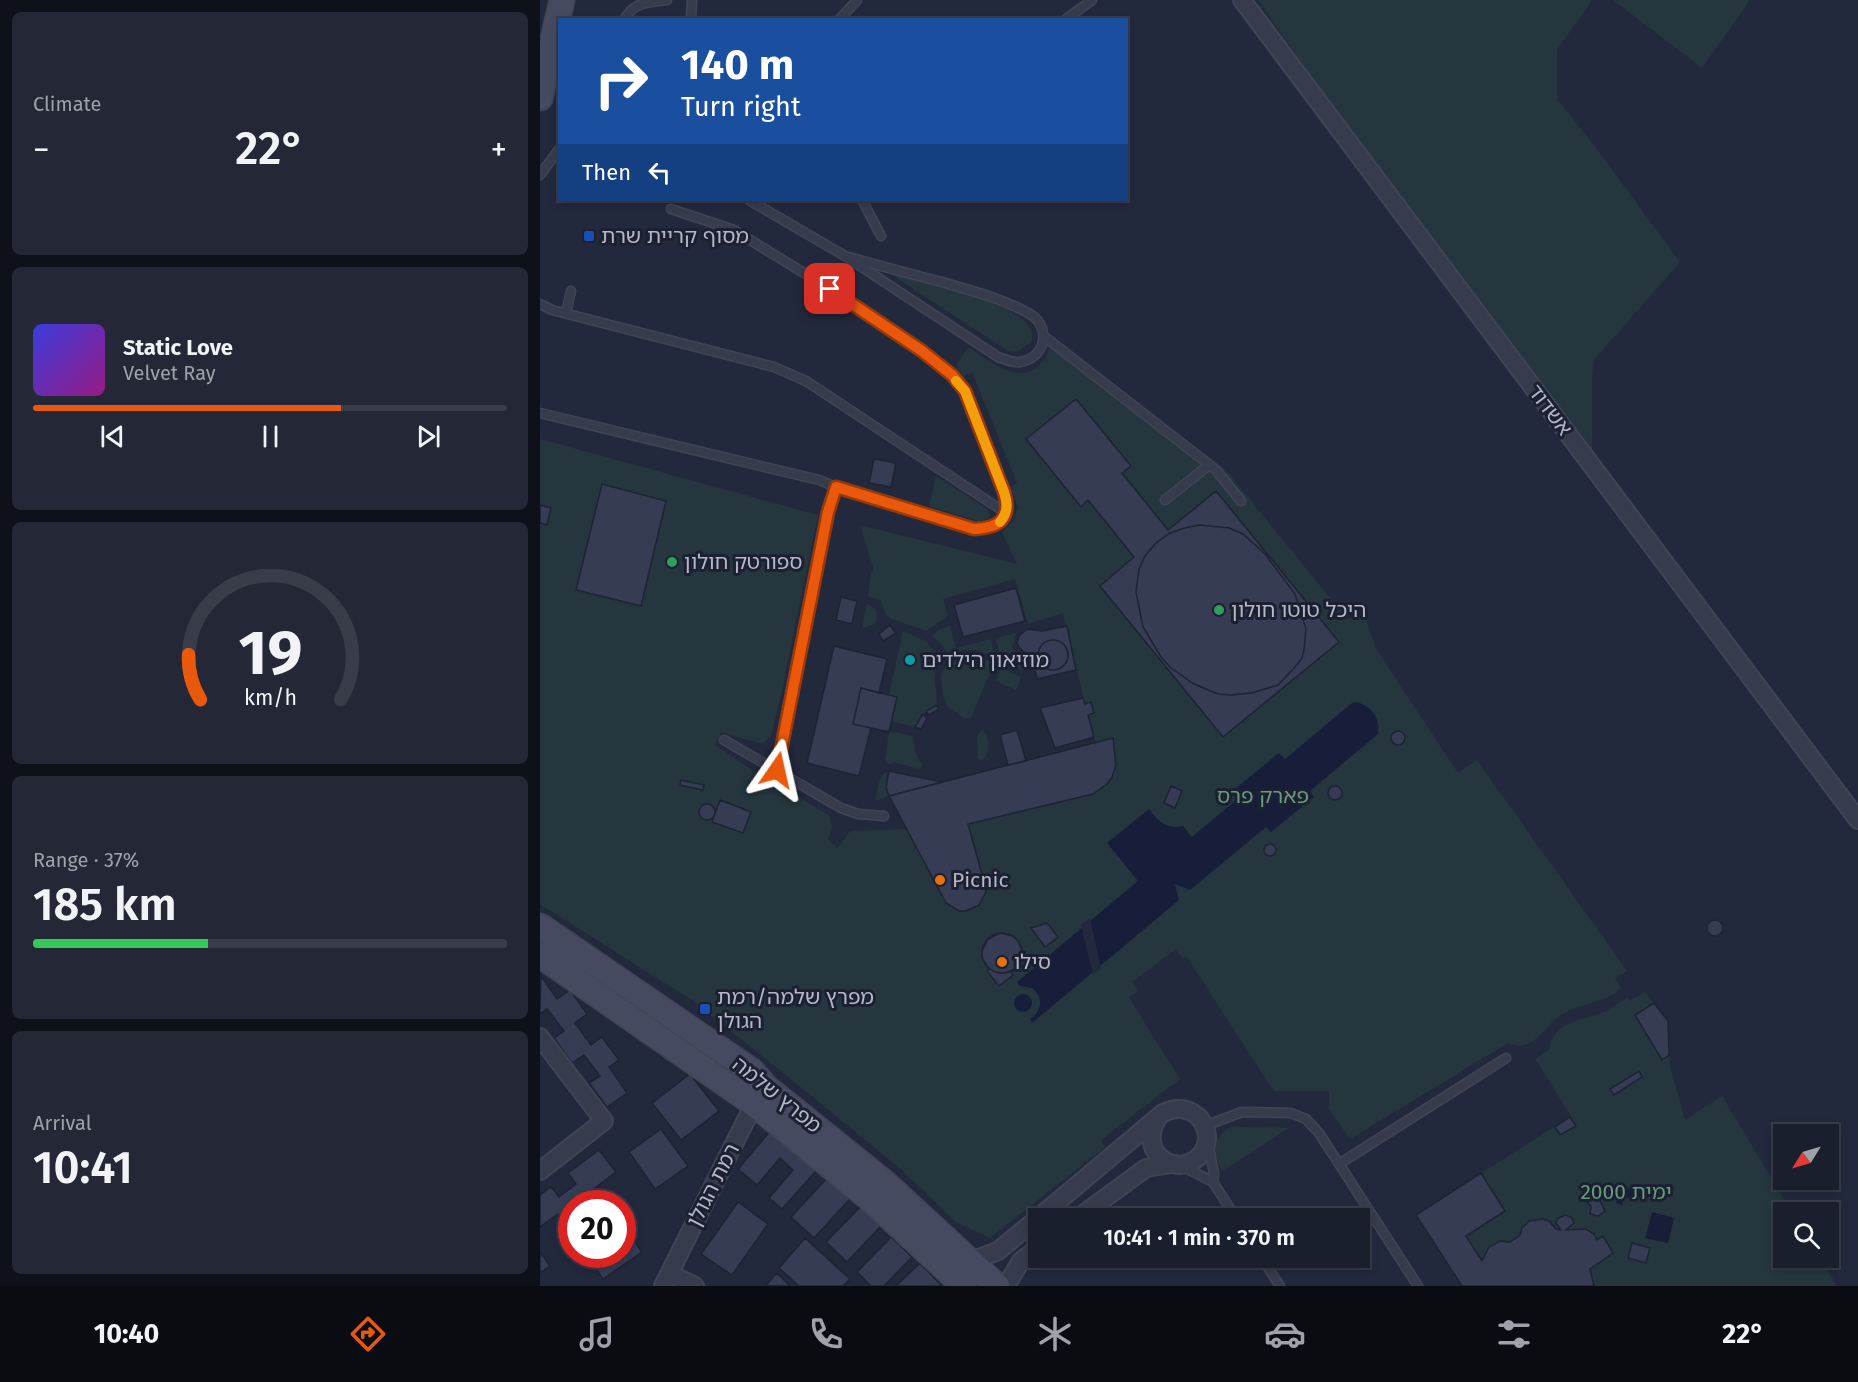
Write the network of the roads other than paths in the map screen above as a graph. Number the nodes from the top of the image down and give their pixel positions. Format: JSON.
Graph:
{"nodes":[{"id":1,"x":576,"y":0,"type":"edge"},
{"id":2,"x":667,"y":0,"type":"edge"},
{"id":3,"x":692,"y":0,"type":"edge"},
{"id":4,"x":858,"y":0,"type":"edge"},
{"id":5,"x":1092,"y":0,"type":"edge"},
{"id":6,"x":1242,"y":0,"type":"edge"},
{"id":7,"x":632,"y":4,"type":"edge"},
{"id":8,"x":560,"y":15,"type":"edge"},
{"id":9,"x":625,"y":18,"type":"edge"},
{"id":10,"x":690,"y":18,"type":"edge"},
{"id":11,"x":841,"y":18,"type":"edge"},
{"id":12,"x":1068,"y":18,"type":"edge"},
{"id":13,"x":558,"y":23,"type":"edge"},
{"id":14,"x":540,"y":98,"type":"edge"},
{"id":15,"x":558,"y":151,"type":"edge"},
{"id":16,"x":540,"y":175,"type":"edge"},
{"id":17,"x":751,"y":201,"type":"edge"},
{"id":18,"x":863,"y":201,"type":"edge"},
{"id":19,"x":671,"y":209,"type":"dead end"},
{"id":20,"x":881,"y":236,"type":"dead end"},
{"id":21,"x":844,"y":256,"type":"junction"},
{"id":22,"x":571,"y":291,"type":"dead end"},
{"id":23,"x":540,"y":304,"type":"edge"},
{"id":24,"x":552,"y":310,"type":"junction"},
{"id":25,"x":540,"y":311,"type":"edge"},
{"id":26,"x":566,"y":313,"type":"junction"},
{"id":27,"x":1045,"y":337,"type":"junction"},
{"id":28,"x":540,"y":413,"type":"edge"},
{"id":29,"x":1209,"y":465,"type":"junction"},
{"id":30,"x":836,"y":487,"type":"junction"},
{"id":31,"x":1165,"y":500,"type":"dead end"},
{"id":32,"x":1241,"y":501,"type":"dead end"},
{"id":33,"x":1006,"y":513,"type":"junction"},
{"id":34,"x":724,"y":740,"type":"dead end"},
{"id":35,"x":777,"y":770,"type":"junction"},
{"id":36,"x":884,"y":816,"type":"dead end"},
{"id":37,"x":1858,"y":820,"type":"edge"},
{"id":38,"x":540,"y":926,"type":"edge"},
{"id":39,"x":540,"y":940,"type":"edge"},
{"id":40,"x":540,"y":955,"type":"edge"},
{"id":41,"x":643,"y":1026,"type":"junction"},
{"id":42,"x":540,"y":1037,"type":"edge"},
{"id":43,"x":1506,"y":1058,"type":"dead end"},
{"id":44,"x":760,"y":1096,"type":"junction"},
{"id":45,"x":1158,"y":1118,"type":"junction"},
{"id":46,"x":1206,"y":1132,"type":"junction"},
{"id":47,"x":1175,"y":1164,"type":"junction"},
{"id":48,"x":1339,"y":1164,"type":"junction"},
{"id":49,"x":540,"y":1171,"type":"edge"},
{"id":50,"x":1213,"y":1182,"type":"junction"},
{"id":51,"x":1050,"y":1208,"type":"edge"},
{"id":52,"x":1092,"y":1208,"type":"edge"},
{"id":53,"x":1230,"y":1208,"type":"edge"},
{"id":54,"x":1028,"y":1226,"type":"edge"},
{"id":55,"x":1028,"y":1256,"type":"edge"},
{"id":56,"x":971,"y":1261,"type":"junction"},
{"id":57,"x":1269,"y":1268,"type":"edge"},
{"id":58,"x":667,"y":1280,"type":"edge"},
{"id":59,"x":695,"y":1286,"type":"edge"},
{"id":60,"x":964,"y":1286,"type":"edge"},
{"id":61,"x":997,"y":1286,"type":"edge"},
{"id":62,"x":1006,"y":1286,"type":"edge"},
{"id":63,"x":1280,"y":1286,"type":"edge"},
{"id":64,"x":1418,"y":1286,"type":"edge"}],
"edges":[{"from":1,"to":8,"type":"street"},
{"from":2,"to":7,"type":"lane"},
{"from":3,"to":10,"type":"lane"},
{"from":4,"to":11,"type":"lane"},
{"from":5,"to":12,"type":"lane"},
{"from":6,"to":37,"type":"street","name":"אשדוד"},
{"from":7,"to":9,"type":"lane"},
{"from":13,"to":14,"type":"street"},
{"from":15,"to":16,"type":"lane"},
{"from":17,"to":21,"type":"lane"},
{"from":18,"to":20,"type":"lane"},
{"from":19,"to":33,"type":"lane"},
{"from":21,"to":27,"type":"lane"},
{"from":21,"to":27,"type":"lane"},
{"from":22,"to":26,"type":"lane"},
{"from":23,"to":24,"type":"lane"},
{"from":24,"to":25,"type":"lane"},
{"from":24,"to":26,"type":"lane"},
{"from":26,"to":33,"type":"lane"},
{"from":27,"to":29,"type":"lane"},
{"from":28,"to":30,"type":"lane"},
{"from":29,"to":31,"type":"lane"},
{"from":29,"to":32,"type":"lane"},
{"from":30,"to":33,"type":"lane"},
{"from":30,"to":35,"type":"lane"},
{"from":34,"to":35,"type":"lane"},
{"from":35,"to":36,"type":"lane"},
{"from":38,"to":44,"type":"street","name":"מפרץ שלמה"},
{"from":39,"to":41,"type":"street"},
{"from":40,"to":41,"type":"street","name":"מפרץ שלמה"},
{"from":41,"to":44,"type":"street","name":"מפרץ שלמה"},
{"from":42,"to":49,"type":"street"},
{"from":43,"to":48,"type":"lane"},
{"from":44,"to":56,"type":"street","name":"מפרץ שלמה"},
{"from":44,"to":58,"type":"street","name":"רמת הגולן"},
{"from":44,"to":60,"type":"street","name":"מפרץ שלמה"},
{"from":45,"to":46,"type":"street"},
{"from":45,"to":47,"type":"street"},
{"from":45,"to":51,"type":"street"},
{"from":46,"to":47,"type":"street"},
{"from":46,"to":48,"type":"lane"},
{"from":46,"to":50,"type":"lane"},
{"from":47,"to":50,"type":"lane"},
{"from":47,"to":52,"type":"street"},
{"from":48,"to":64,"type":"lane"},
{"from":50,"to":53,"type":"lane"},
{"from":54,"to":56,"type":"street"},
{"from":55,"to":62,"type":"street"},
{"from":56,"to":61,"type":"street","name":"מפרץ שלמה"},
{"from":57,"to":63,"type":"lane"},
{"from":58,"to":59,"type":"street"}]}
